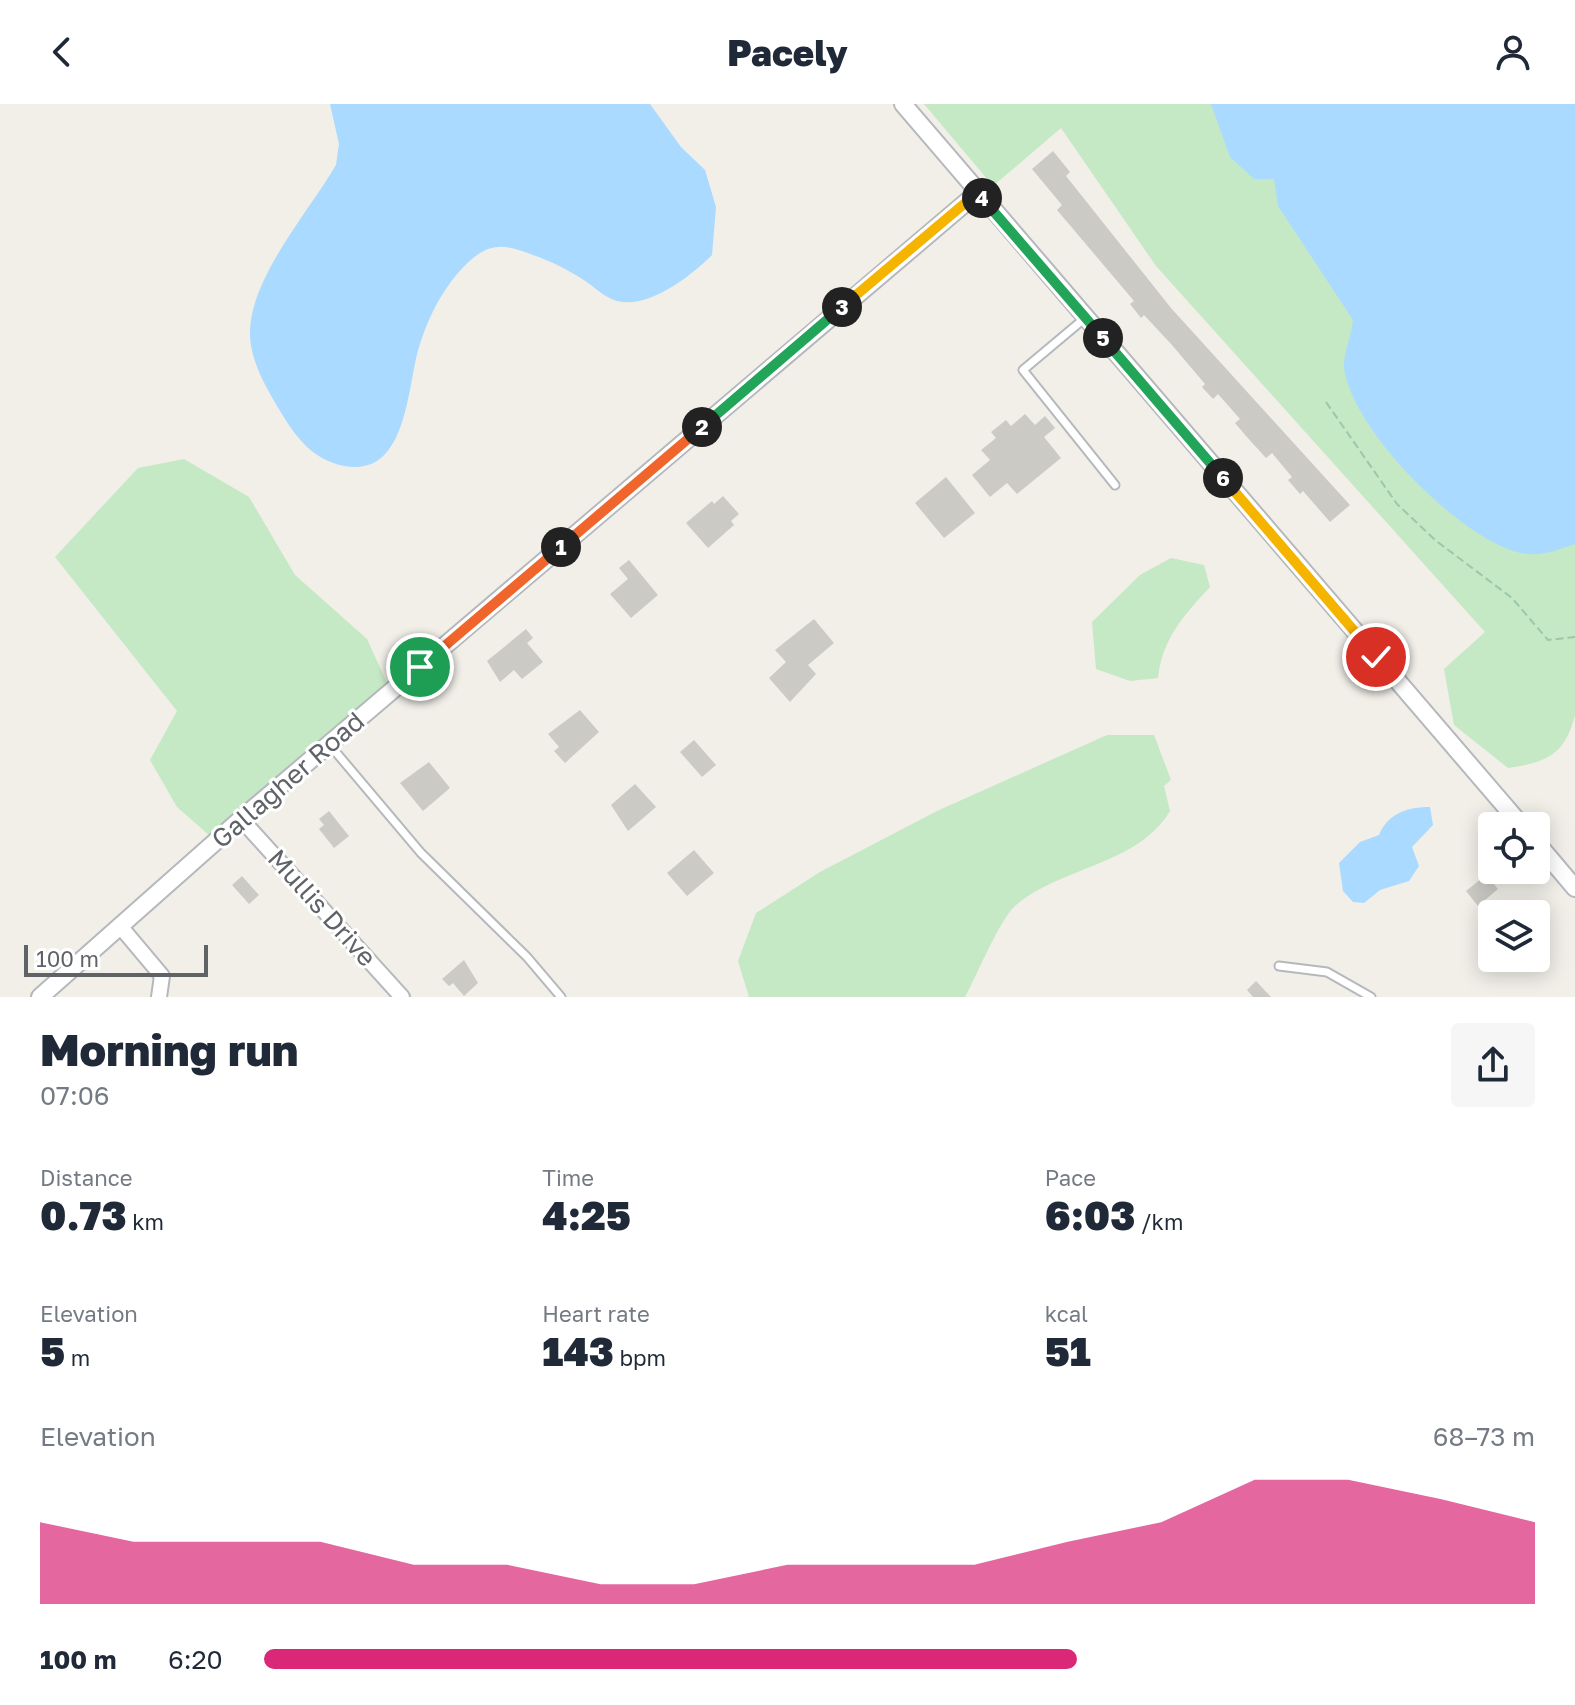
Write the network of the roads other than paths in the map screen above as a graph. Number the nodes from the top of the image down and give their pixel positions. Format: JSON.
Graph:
{"nodes":[{"id":1,"x":903,"y":104,"type":"edge"},
{"id":2,"x":977,"y":193,"type":"junction"},
{"id":3,"x":1085,"y":318,"type":"junction"},
{"id":4,"x":1115,"y":485,"type":"dead end"},
{"id":5,"x":329,"y":744,"type":"junction"},
{"id":6,"x":1510,"y":812,"type":"edge"},
{"id":7,"x":241,"y":819,"type":"junction"},
{"id":8,"x":1550,"y":859,"type":"edge"},
{"id":9,"x":1575,"y":888,"type":"edge"},
{"id":10,"x":120,"y":926,"type":"junction"},
{"id":11,"x":1279,"y":966,"type":"dead end"},
{"id":12,"x":40,"y":997,"type":"edge"},
{"id":13,"x":159,"y":997,"type":"edge"},
{"id":14,"x":402,"y":997,"type":"edge"},
{"id":15,"x":561,"y":997,"type":"edge"},
{"id":16,"x":1371,"y":997,"type":"edge"}],
"edges":[{"from":1,"to":2,"type":"street"},
{"from":2,"to":3,"type":"street"},
{"from":2,"to":5,"type":"street","name":"Gallagher Road"},
{"from":3,"to":4,"type":"lane"},
{"from":3,"to":6,"type":"street"},
{"from":5,"to":7,"type":"street","name":"Gallagher Road"},
{"from":5,"to":15,"type":"lane"},
{"from":7,"to":10,"type":"street","name":"Gallagher Road"},
{"from":7,"to":14,"type":"street","name":"Mullis Drive"},
{"from":8,"to":9,"type":"street"},
{"from":10,"to":12,"type":"street","name":"Gallagher Road"},
{"from":10,"to":13,"type":"street"},
{"from":11,"to":16,"type":"lane"}]}
